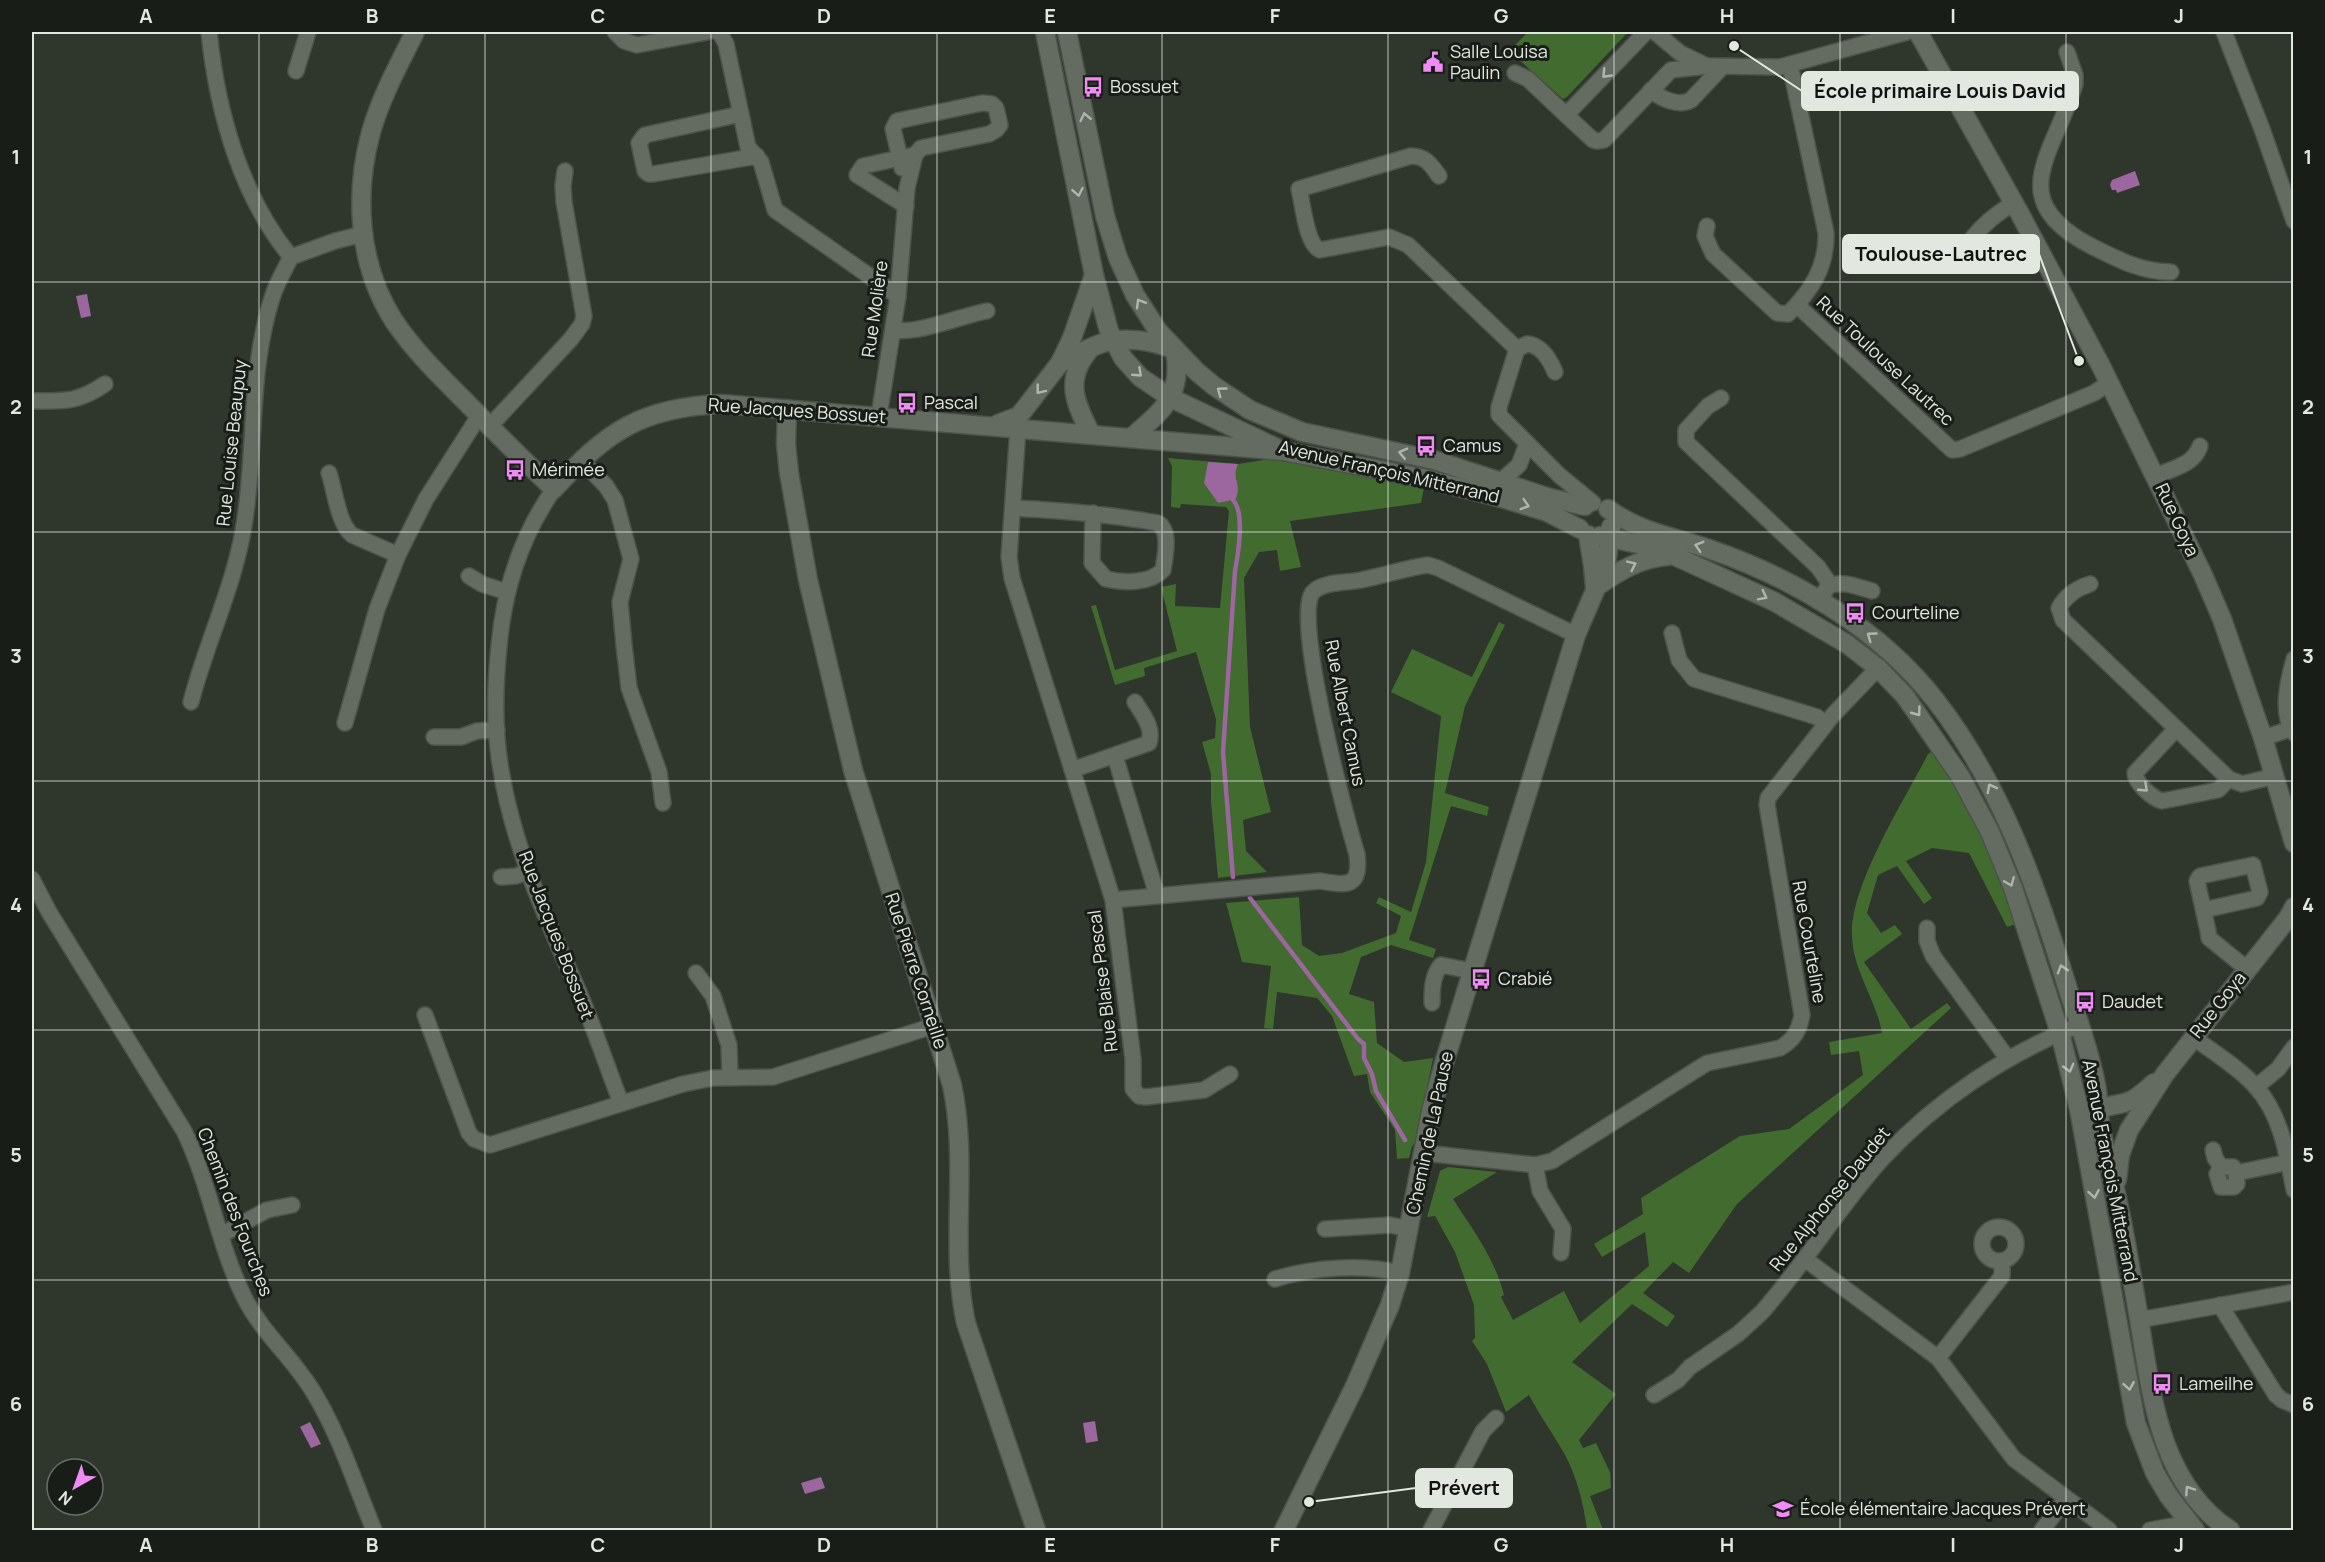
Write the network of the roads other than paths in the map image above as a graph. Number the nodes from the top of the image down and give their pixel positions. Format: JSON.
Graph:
{"nodes":[{"id":1,"x":209,"y":32,"type":"edge"},
{"id":2,"x":308,"y":32,"type":"edge"},
{"id":3,"x":415,"y":32,"type":"edge"},
{"id":4,"x":615,"y":32,"type":"edge"},
{"id":5,"x":716,"y":32,"type":"edge"},
{"id":6,"x":1045,"y":32,"type":"edge"},
{"id":7,"x":1067,"y":32,"type":"edge"},
{"id":8,"x":1646,"y":32,"type":"edge"},
{"id":9,"x":1655,"y":32,"type":"edge"},
{"id":10,"x":1907,"y":32,"type":"edge"},
{"id":11,"x":1918,"y":32,"type":"edge"},
{"id":12,"x":2224,"y":32,"type":"edge"},
{"id":13,"x":2067,"y":52,"type":"dead end"},
{"id":14,"x":1790,"y":65,"type":"junction"},
{"id":15,"x":1715,"y":67,"type":"junction"},
{"id":16,"x":296,"y":71,"type":"dead end"},
{"id":17,"x":1515,"y":73,"type":"dead end"},
{"id":18,"x":1651,"y":90,"type":"junction"},
{"id":19,"x":741,"y":114,"type":"junction"},
{"id":20,"x":1566,"y":115,"type":"junction"},
{"id":21,"x":757,"y":156,"type":"junction"},
{"id":22,"x":907,"y":156,"type":"junction"},
{"id":23,"x":566,"y":171,"type":"dead end"},
{"id":24,"x":1439,"y":176,"type":"dead end"},
{"id":25,"x":2043,"y":205,"type":"junction"},
{"id":26,"x":906,"y":206,"type":"junction"},
{"id":27,"x":2017,"y":209,"type":"junction"},
{"id":28,"x":2294,"y":221,"type":"edge"},
{"id":29,"x":1707,"y":226,"type":"dead end"},
{"id":30,"x":363,"y":234,"type":"junction"},
{"id":31,"x":291,"y":257,"type":"junction"},
{"id":32,"x":1960,"y":258,"type":"dead end"},
{"id":33,"x":2171,"y":272,"type":"dead end"},
{"id":34,"x":1094,"y":275,"type":"junction"},
{"id":35,"x":898,"y":296,"type":"junction"},
{"id":36,"x":1797,"y":305,"type":"junction"},
{"id":37,"x":987,"y":310,"type":"dead end"},
{"id":38,"x":894,"y":330,"type":"junction"},
{"id":39,"x":1113,"y":340,"type":"junction"},
{"id":40,"x":1516,"y":349,"type":"junction"},
{"id":41,"x":1174,"y":350,"type":"junction"},
{"id":42,"x":1075,"y":361,"type":"junction"},
{"id":43,"x":1555,"y":372,"type":"dead end"},
{"id":44,"x":2109,"y":383,"type":"junction"},
{"id":45,"x":105,"y":384,"type":"dead end"},
{"id":46,"x":1171,"y":398,"type":"junction"},
{"id":47,"x":1721,"y":398,"type":"dead end"},
{"id":48,"x":32,"y":401,"type":"edge"},
{"id":49,"x":787,"y":409,"type":"junction"},
{"id":50,"x":879,"y":416,"type":"junction"},
{"id":51,"x":484,"y":421,"type":"junction"},
{"id":52,"x":1018,"y":422,"type":"junction"},
{"id":53,"x":1091,"y":434,"type":"junction"},
{"id":54,"x":1131,"y":438,"type":"junction"},
{"id":55,"x":1527,"y":444,"type":"junction"},
{"id":56,"x":2200,"y":446,"type":"dead end"},
{"id":57,"x":1283,"y":451,"type":"junction"},
{"id":58,"x":580,"y":460,"type":"junction"},
{"id":59,"x":329,"y":473,"type":"dead end"},
{"id":60,"x":2156,"y":476,"type":"junction"},
{"id":61,"x":1500,"y":482,"type":"junction"},
{"id":62,"x":554,"y":489,"type":"junction"},
{"id":63,"x":1014,"y":508,"type":"junction"},
{"id":64,"x":1093,"y":513,"type":"junction"},
{"id":65,"x":1593,"y":520,"type":"junction"},
{"id":66,"x":398,"y":555,"type":"junction"},
{"id":67,"x":1674,"y":556,"type":"junction"},
{"id":68,"x":469,"y":576,"type":"dead end"},
{"id":69,"x":2090,"y":584,"type":"dead end"},
{"id":70,"x":1828,"y":586,"type":"junction"},
{"id":71,"x":1595,"y":588,"type":"junction"},
{"id":72,"x":1872,"y":591,"type":"dead end"},
{"id":73,"x":507,"y":592,"type":"junction"},
{"id":74,"x":1819,"y":602,"type":"junction"},
{"id":75,"x":1672,"y":633,"type":"dead end"},
{"id":76,"x":1576,"y":635,"type":"junction"},
{"id":77,"x":2294,"y":659,"type":"edge"},
{"id":78,"x":1878,"y":668,"type":"junction"},
{"id":79,"x":191,"y":702,"type":"dead end"},
{"id":80,"x":1135,"y":702,"type":"dead end"},
{"id":81,"x":345,"y":723,"type":"dead end"},
{"id":82,"x":1826,"y":724,"type":"junction"},
{"id":83,"x":2176,"y":729,"type":"junction"},
{"id":84,"x":497,"y":730,"type":"junction"},
{"id":85,"x":2292,"y":731,"type":"edge"},
{"id":86,"x":434,"y":737,"type":"dead end"},
{"id":87,"x":2263,"y":738,"type":"junction"},
{"id":88,"x":1115,"y":756,"type":"junction"},
{"id":89,"x":1072,"y":770,"type":"junction"},
{"id":90,"x":2275,"y":776,"type":"junction"},
{"id":91,"x":2229,"y":779,"type":"junction"},
{"id":92,"x":663,"y":803,"type":"dead end"},
{"id":93,"x":2294,"y":843,"type":"edge"},
{"id":94,"x":528,"y":872,"type":"junction"},
{"id":95,"x":501,"y":877,"type":"dead end"},
{"id":96,"x":32,"y":879,"type":"edge"},
{"id":97,"x":1157,"y":895,"type":"junction"},
{"id":98,"x":1113,"y":900,"type":"junction"},
{"id":99,"x":2294,"y":907,"type":"edge"},
{"id":100,"x":2204,"y":910,"type":"dead end"},
{"id":101,"x":1927,"y":928,"type":"dead end"},
{"id":102,"x":2247,"y":969,"type":"junction"},
{"id":103,"x":1472,"y":971,"type":"junction"},
{"id":104,"x":696,"y":973,"type":"dead end"},
{"id":105,"x":1432,"y":1003,"type":"dead end"},
{"id":106,"x":425,"y":1015,"type":"dead end"},
{"id":107,"x":2079,"y":1025,"type":"junction"},
{"id":108,"x":933,"y":1026,"type":"junction"},
{"id":109,"x":2060,"y":1033,"type":"junction"},
{"id":110,"x":2193,"y":1037,"type":"junction"},
{"id":111,"x":2294,"y":1047,"type":"edge"},
{"id":112,"x":2008,"y":1059,"type":"junction"},
{"id":113,"x":1230,"y":1074,"type":"dead end"},
{"id":114,"x":2165,"y":1074,"type":"junction"},
{"id":115,"x":730,"y":1077,"type":"junction"},
{"id":116,"x":2256,"y":1087,"type":"junction"},
{"id":117,"x":621,"y":1103,"type":"junction"},
{"id":118,"x":2094,"y":1119,"type":"junction"},
{"id":119,"x":2129,"y":1130,"type":"junction"},
{"id":120,"x":2213,"y":1150,"type":"dead end"},
{"id":121,"x":1424,"y":1153,"type":"junction"},
{"id":122,"x":2289,"y":1162,"type":"junction"},
{"id":123,"x":1535,"y":1166,"type":"junction"},
{"id":124,"x":2294,"y":1190,"type":"edge"},
{"id":125,"x":2117,"y":1199,"type":"junction"},
{"id":126,"x":292,"y":1205,"type":"dead end"},
{"id":127,"x":1325,"y":1229,"type":"dead end"},
{"id":128,"x":1410,"y":1229,"type":"junction"},
{"id":129,"x":221,"y":1235,"type":"junction"},
{"id":130,"x":1561,"y":1253,"type":"dead end"},
{"id":131,"x":1805,"y":1259,"type":"junction"},
{"id":132,"x":2002,"y":1261,"type":"dead end"},
{"id":133,"x":1400,"y":1273,"type":"junction"},
{"id":134,"x":1275,"y":1279,"type":"dead end"},
{"id":135,"x":2294,"y":1292,"type":"edge"},
{"id":136,"x":2220,"y":1305,"type":"junction"},
{"id":137,"x":2139,"y":1320,"type":"junction"},
{"id":138,"x":1938,"y":1358,"type":"junction"},
{"id":139,"x":1654,"y":1395,"type":"dead end"},
{"id":140,"x":2294,"y":1405,"type":"edge"},
{"id":141,"x":1496,"y":1418,"type":"dead end"},
{"id":142,"x":2066,"y":1499,"type":"junction"},
{"id":143,"x":2192,"y":1527,"type":"edge"},
{"id":144,"x":374,"y":1530,"type":"edge"},
{"id":145,"x":1036,"y":1530,"type":"edge"},
{"id":146,"x":1284,"y":1530,"type":"edge"},
{"id":147,"x":1433,"y":1530,"type":"edge"},
{"id":148,"x":2042,"y":1530,"type":"edge"},
{"id":149,"x":2109,"y":1530,"type":"edge"},
{"id":150,"x":2150,"y":1530,"type":"edge"},
{"id":151,"x":2230,"y":1530,"type":"edge"}],
"edges":[{"from":1,"to":31,"type":"street"},
{"from":2,"to":16,"type":"street"},
{"from":3,"to":30,"type":"street"},
{"from":4,"to":5,"type":"street"},
{"from":5,"to":19,"type":"street"},
{"from":6,"to":34,"type":"street","name":"Avenue François Mitterrand","one_way":true},
{"from":41,"to":7,"type":"street","name":"Avenue François Mitterrand","one_way":true},
{"from":8,"to":20,"type":"street","one_way":true},
{"from":9,"to":15,"type":"street"},
{"from":10,"to":14,"type":"street"},
{"from":11,"to":27,"type":"street","name":"Rue Goya"},
{"from":12,"to":28,"type":"street"},
{"from":13,"to":25,"type":"street"},
{"from":14,"to":15,"type":"street"},
{"from":14,"to":36,"type":"street","name":"Rue Toulouse Lautrec"},
{"from":15,"to":18,"type":"street"},
{"from":15,"to":18,"type":"street"},
{"from":17,"to":20,"type":"street"},
{"from":18,"to":20,"type":"street"},
{"from":19,"to":21,"type":"street"},
{"from":19,"to":21,"type":"street"},
{"from":21,"to":35,"type":"street"},
{"from":22,"to":22,"type":"street","name":"Rue Molière"},
{"from":22,"to":26,"type":"street","name":"Rue Molière"},
{"from":22,"to":26,"type":"street","name":"Rue Molière"},
{"from":23,"to":51,"type":"street"},
{"from":24,"to":40,"type":"street"},
{"from":25,"to":27,"type":"street"},
{"from":25,"to":33,"type":"street"},
{"from":26,"to":35,"type":"street","name":"Rue Molière"},
{"from":27,"to":32,"type":"street"},
{"from":27,"to":44,"type":"street","name":"Rue Goya"},
{"from":29,"to":36,"type":"street","name":"Rue Toulouse Lautrec"},
{"from":30,"to":31,"type":"street"},
{"from":30,"to":51,"type":"street"},
{"from":31,"to":79,"type":"street","name":"Rue Louise Beaupuy"},
{"from":34,"to":39,"type":"street","name":"Avenue François Mitterrand"},
{"from":34,"to":42,"type":"street"},
{"from":35,"to":38,"type":"street","name":"Rue Molière"},
{"from":36,"to":44,"type":"street","name":"Rue Toulouse Lautrec"},
{"from":37,"to":38,"type":"street"},
{"from":38,"to":50,"type":"street","name":"Rue Molière"},
{"from":39,"to":41,"type":"street"},
{"from":39,"to":42,"type":"street"},
{"from":39,"to":46,"type":"street","name":"Avenue François Mitterrand","one_way":true},
{"from":40,"to":43,"type":"street"},
{"from":40,"to":55,"type":"street"},
{"from":41,"to":46,"type":"street"},
{"from":61,"to":41,"type":"street","name":"Avenue François Mitterrand","one_way":true},
{"from":42,"to":52,"type":"street","one_way":true},
{"from":42,"to":53,"type":"street"},
{"from":44,"to":60,"type":"street","name":"Rue Goya"},
{"from":45,"to":48,"type":"street"},
{"from":46,"to":54,"type":"street"},
{"from":46,"to":57,"type":"street","name":"Avenue François Mitterrand"},
{"from":47,"to":70,"type":"street"},
{"from":49,"to":50,"type":"street","name":"Rue Jacques Bossuet"},
{"from":49,"to":58,"type":"street","name":"Rue Jacques Bossuet"},
{"from":49,"to":108,"type":"street","name":"Rue Pierre Corneille"},
{"from":50,"to":52,"type":"street","name":"Rue Jacques Bossuet"},
{"from":51,"to":62,"type":"street"},
{"from":51,"to":66,"type":"street"},
{"from":52,"to":53,"type":"street","name":"Rue Jacques Bossuet"},
{"from":52,"to":63,"type":"street","name":"Rue Blaise Pascal"},
{"from":53,"to":54,"type":"street","name":"Rue Jacques Bossuet"},
{"from":54,"to":57,"type":"street","name":"Rue Jacques Bossuet"},
{"from":55,"to":61,"type":"street"},
{"from":55,"to":65,"type":"street"},
{"from":56,"to":60,"type":"street"},
{"from":57,"to":65,"type":"street","name":"Avenue François Mitterrand","one_way":true},
{"from":58,"to":62,"type":"street","name":"Rue Jacques Bossuet"},
{"from":58,"to":92,"type":"street"},
{"from":59,"to":66,"type":"street"},
{"from":60,"to":87,"type":"street","name":"Rue Goya"},
{"from":61,"to":65,"type":"street","name":"Avenue François Mitterrand"},
{"from":62,"to":73,"type":"street","name":"Rue Jacques Bossuet"},
{"from":63,"to":64,"type":"street"},
{"from":63,"to":89,"type":"street","name":"Rue Blaise Pascal"},
{"from":64,"to":64,"type":"street"},
{"from":65,"to":67,"type":"street","name":"Avenue François Mitterrand"},
{"from":65,"to":71,"type":"street","name":"Chemin de La Pause"},
{"from":74,"to":65,"type":"street","name":"Avenue François Mitterrand","one_way":true},
{"from":66,"to":81,"type":"street"},
{"from":71,"to":67,"type":"street","one_way":true},
{"from":67,"to":78,"type":"street","name":"Avenue François Mitterrand","one_way":true},
{"from":68,"to":73,"type":"street"},
{"from":69,"to":83,"type":"street"},
{"from":70,"to":72,"type":"street"},
{"from":70,"to":74,"type":"street"},
{"from":71,"to":76,"type":"street","name":"Chemin de La Pause"},
{"from":73,"to":84,"type":"street","name":"Rue Jacques Bossuet"},
{"from":107,"to":74,"type":"street","name":"Avenue François Mitterrand","one_way":true},
{"from":75,"to":82,"type":"street"},
{"from":76,"to":97,"type":"street","name":"Rue Albert Camus"},
{"from":76,"to":103,"type":"street","name":"Chemin de La Pause"},
{"from":77,"to":85,"type":"street"},
{"from":78,"to":82,"type":"street","name":"Rue Courteline"},
{"from":78,"to":109,"type":"street","name":"Avenue François Mitterrand","one_way":true},
{"from":80,"to":88,"type":"street"},
{"from":82,"to":123,"type":"street","name":"Rue Courteline"},
{"from":83,"to":91,"type":"street"},
{"from":83,"to":91,"type":"street","one_way":true},
{"from":84,"to":86,"type":"street"},
{"from":84,"to":94,"type":"street","name":"Rue Jacques Bossuet"},
{"from":85,"to":87,"type":"street"},
{"from":87,"to":90,"type":"street","name":"Rue Goya"},
{"from":88,"to":89,"type":"street"},
{"from":88,"to":97,"type":"street"},
{"from":89,"to":98,"type":"street","name":"Rue Blaise Pascal"},
{"from":90,"to":91,"type":"street"},
{"from":90,"to":93,"type":"street","name":"Rue Goya"},
{"from":94,"to":95,"type":"street"},
{"from":94,"to":117,"type":"street","name":"Rue Jacques Bossuet"},
{"from":96,"to":129,"type":"street","name":"Chemin des Fourches"},
{"from":97,"to":98,"type":"street","name":"Rue Albert Camus"},
{"from":98,"to":113,"type":"street","name":"Rue Blaise Pascal"},
{"from":99,"to":102,"type":"street","name":"Rue Goya"},
{"from":100,"to":102,"type":"street"},
{"from":101,"to":112,"type":"street"},
{"from":102,"to":110,"type":"street","name":"Rue Goya"},
{"from":103,"to":105,"type":"street"},
{"from":103,"to":121,"type":"street","name":"Chemin de La Pause"},
{"from":104,"to":115,"type":"street"},
{"from":106,"to":117,"type":"street"},
{"from":107,"to":109,"type":"street","name":"Rue Alphonse Daudet"},
{"from":107,"to":118,"type":"street","name":"Avenue François Mitterrand"},
{"from":108,"to":115,"type":"street"},
{"from":108,"to":145,"type":"street","name":"Rue Pierre Corneille"},
{"from":109,"to":112,"type":"street","name":"Rue Alphonse Daudet"},
{"from":109,"to":118,"type":"street","name":"Avenue François Mitterrand","one_way":true},
{"from":110,"to":114,"type":"street","name":"Rue Goya"},
{"from":110,"to":116,"type":"street"},
{"from":111,"to":116,"type":"street"},
{"from":112,"to":131,"type":"street","name":"Rue Alphonse Daudet"},
{"from":114,"to":118,"type":"street","name":"Rue Goya"},
{"from":114,"to":119,"type":"street","name":"Rue Goya"},
{"from":115,"to":117,"type":"street"},
{"from":116,"to":122,"type":"street"},
{"from":118,"to":119,"type":"street"},
{"from":118,"to":125,"type":"street","name":"Avenue François Mitterrand"},
{"from":118,"to":143,"type":"street","name":"Avenue François Mitterrand","one_way":true},
{"from":119,"to":125,"type":"street","name":"Rue Goya"},
{"from":120,"to":122,"type":"street"},
{"from":121,"to":123,"type":"street","name":"Rue Courteline"},
{"from":121,"to":128,"type":"street","name":"Chemin de La Pause"},
{"from":122,"to":124,"type":"street"},
{"from":123,"to":130,"type":"street"},
{"from":125,"to":137,"type":"street","name":"Avenue François Mitterrand"},
{"from":126,"to":129,"type":"street"},
{"from":127,"to":128,"type":"street"},
{"from":128,"to":133,"type":"street","name":"Chemin de La Pause"},
{"from":129,"to":144,"type":"street","name":"Chemin des Fourches"},
{"from":131,"to":138,"type":"street"},
{"from":131,"to":139,"type":"street","name":"Rue Alphonse Daudet"},
{"from":132,"to":138,"type":"street"},
{"from":133,"to":134,"type":"street"},
{"from":133,"to":146,"type":"street","name":"Chemin de La Pause"},
{"from":135,"to":136,"type":"street"},
{"from":136,"to":137,"type":"street"},
{"from":136,"to":140,"type":"street"},
{"from":151,"to":137,"type":"street","name":"Avenue François Mitterrand","one_way":true},
{"from":138,"to":142,"type":"street"},
{"from":141,"to":147,"type":"street"},
{"from":142,"to":148,"type":"street"},
{"from":142,"to":149,"type":"street"},
{"from":143,"to":150,"type":"street"}]}
